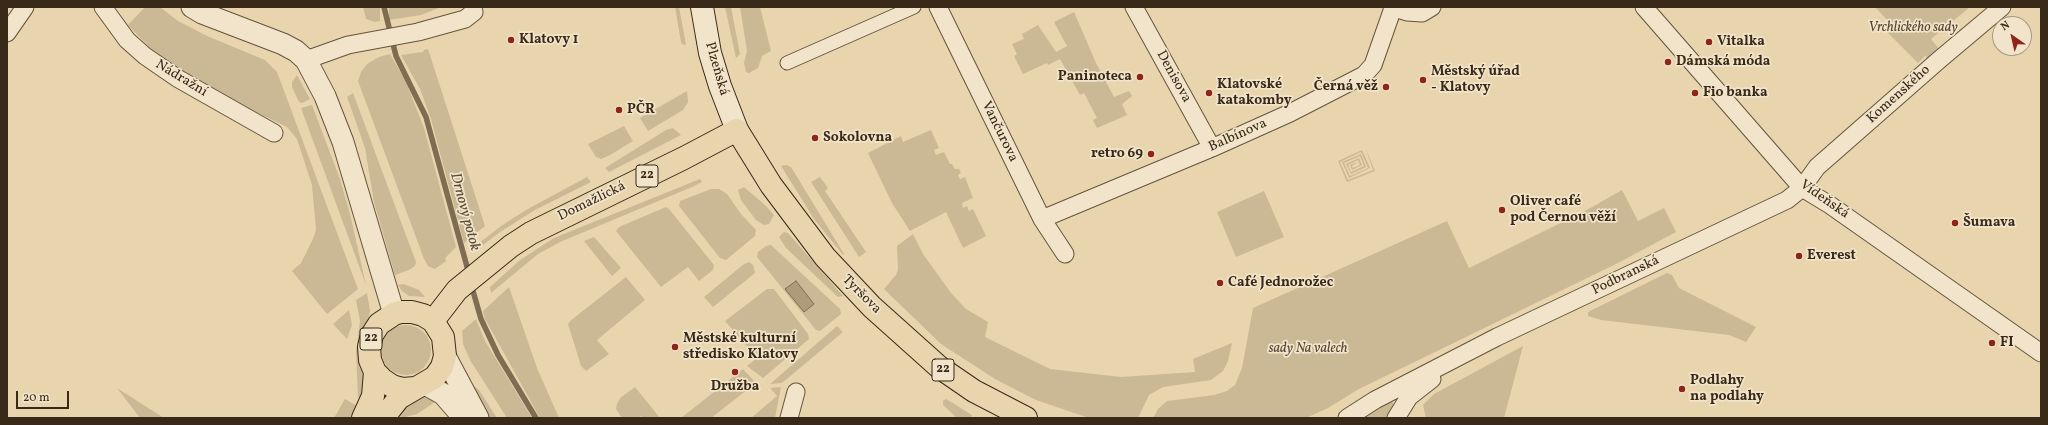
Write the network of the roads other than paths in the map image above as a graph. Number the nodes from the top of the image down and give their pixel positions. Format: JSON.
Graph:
{"nodes":[{"id":1,"x":25,"y":7,"type":"edge"},
{"id":2,"x":103,"y":7,"type":"edge"},
{"id":3,"x":192,"y":7,"type":"edge"},
{"id":4,"x":702,"y":7,"type":"edge"},
{"id":5,"x":914,"y":7,"type":"edge"},
{"id":6,"x":938,"y":7,"type":"edge"},
{"id":7,"x":1134,"y":7,"type":"edge"},
{"id":8,"x":1432,"y":7,"type":"edge"},
{"id":9,"x":1644,"y":7,"type":"edge"},
{"id":10,"x":2002,"y":7,"type":"edge"},
{"id":11,"x":1393,"y":8,"type":"edge"},
{"id":12,"x":473,"y":10,"type":"edge"},
{"id":13,"x":7,"y":33,"type":"edge"},
{"id":14,"x":306,"y":60,"type":"junction"},
{"id":15,"x":787,"y":64,"type":"dead end"},
{"id":16,"x":737,"y":130,"type":"junction"},
{"id":17,"x":274,"y":133,"type":"dead end"},
{"id":18,"x":1212,"y":148,"type":"junction"},
{"id":19,"x":1802,"y":188,"type":"junction"},
{"id":20,"x":1042,"y":219,"type":"junction"},
{"id":21,"x":1065,"y":254,"type":"dead end"},
{"id":22,"x":394,"y":314,"type":"junction"},
{"id":23,"x":433,"y":321,"type":"junction"},
{"id":24,"x":2041,"y":353,"type":"edge"},
{"id":25,"x":445,"y":356,"type":"junction"},
{"id":26,"x":1449,"y":363,"type":"junction"},
{"id":27,"x":375,"y":372,"type":"junction"},
{"id":28,"x":420,"y":386,"type":"junction"},
{"id":29,"x":796,"y":392,"type":"dead end"},
{"id":30,"x":363,"y":418,"type":"edge"},
{"id":31,"x":384,"y":418,"type":"edge"},
{"id":32,"x":464,"y":418,"type":"edge"},
{"id":33,"x":478,"y":418,"type":"edge"},
{"id":34,"x":789,"y":418,"type":"edge"},
{"id":35,"x":1026,"y":418,"type":"edge"},
{"id":36,"x":1347,"y":418,"type":"edge"},
{"id":37,"x":1396,"y":418,"type":"edge"}],
"edges":[{"from":1,"to":13,"type":"street"},
{"from":2,"to":17,"type":"street","name":"Nádražní"},
{"from":3,"to":14,"type":"street"},
{"from":4,"to":16,"type":"main road","name":"Plzeňská"},
{"from":5,"to":15,"type":"street"},
{"from":6,"to":20,"type":"street","name":"Vančurova"},
{"from":7,"to":18,"type":"street","name":"Denisova"},
{"from":8,"to":11,"type":"street"},
{"from":9,"to":19,"type":"street","name":"Vídeňská"},
{"from":10,"to":19,"type":"street","name":"Komenského"},
{"from":11,"to":18,"type":"street","name":"Balbínova"},
{"from":12,"to":14,"type":"street"},
{"from":14,"to":22,"type":"street"},
{"from":16,"to":23,"type":"main road","name":"Domažlická","number":"22"},
{"from":16,"to":35,"type":"main road","name":"Tyršova","number":"22"},
{"from":18,"to":20,"type":"street","name":"Balbínova"},
{"from":19,"to":24,"type":"street","name":"Vídeňská"},
{"from":19,"to":26,"type":"street","name":"Podbranská"},
{"from":20,"to":21,"type":"street","name":"Vančurova"},
{"from":22,"to":23,"type":"main road","number":"22"},
{"from":22,"to":27,"type":"main road","number":"22"},
{"from":23,"to":25,"type":"main road"},
{"from":25,"to":28,"type":"main road"},
{"from":25,"to":33,"type":"street"},
{"from":26,"to":36,"type":"street","name":"Podbranská"},
{"from":26,"to":37,"type":"street","name":"Podbranská"},
{"from":27,"to":28,"type":"main road"},
{"from":27,"to":30,"type":"main road","number":"22"},
{"from":28,"to":31,"type":"main road"},
{"from":28,"to":32,"type":"street"},
{"from":29,"to":34,"type":"street"}]}
